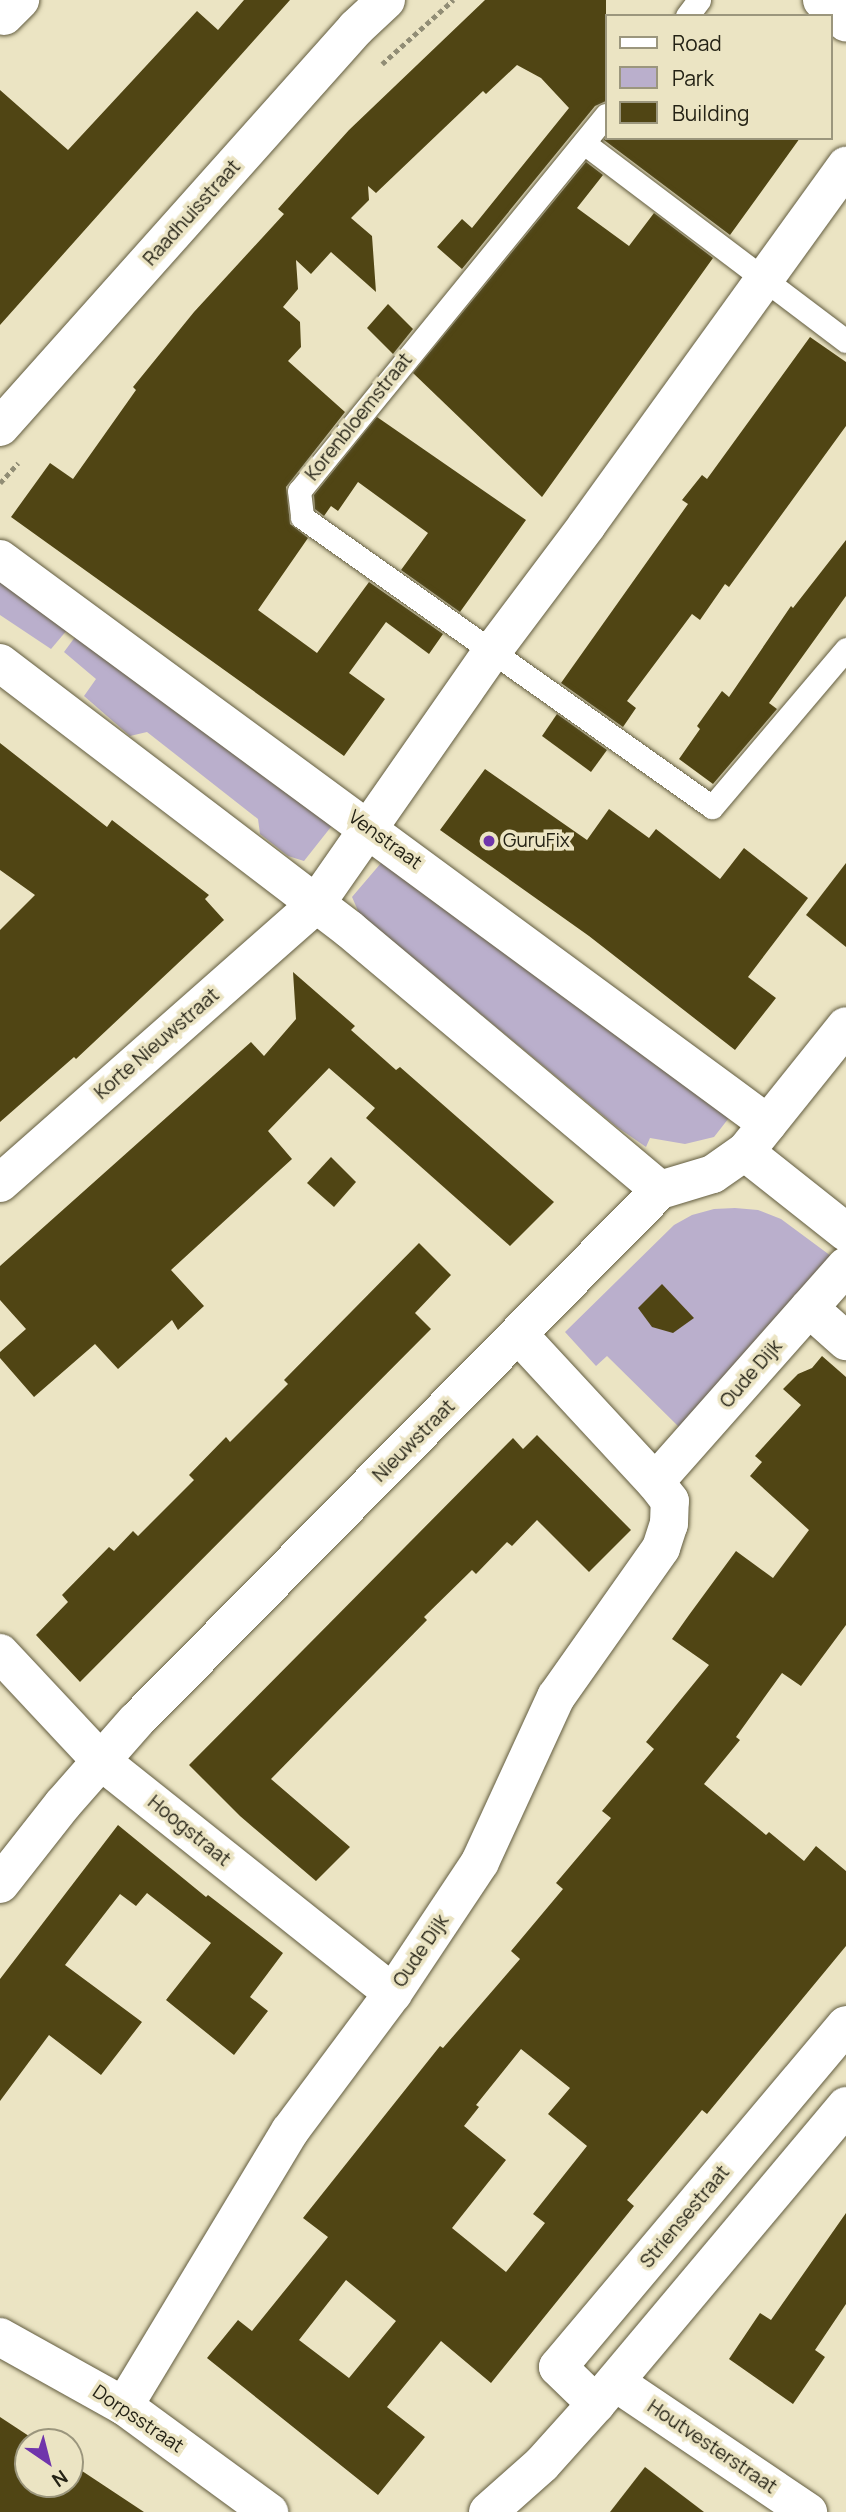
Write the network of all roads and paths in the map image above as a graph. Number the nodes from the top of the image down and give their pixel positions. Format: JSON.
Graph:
{"nodes":[{"id":1,"x":386,"y":0,"type":"edge"},
{"id":2,"x":822,"y":0,"type":"edge"},
{"id":3,"x":846,"y":22,"type":"edge"},
{"id":4,"x":604,"y":118,"type":"edge"},
{"id":5,"x":584,"y":143,"type":"junction"},
{"id":6,"x":846,"y":166,"type":"edge"},
{"id":7,"x":763,"y":279,"type":"junction"},
{"id":8,"x":846,"y":341,"type":"edge"},
{"id":9,"x":0,"y":427,"type":"edge"},
{"id":10,"x":0,"y":559,"type":"edge"},
{"id":11,"x":846,"y":649,"type":"edge"},
{"id":12,"x":491,"y":653,"type":"junction"},
{"id":13,"x":0,"y":663,"type":"edge"},
{"id":14,"x":368,"y":828,"type":"junction"},
{"id":15,"x":315,"y":905,"type":"junction"},
{"id":16,"x":846,"y":1026,"type":"edge"},
{"id":17,"x":757,"y":1138,"type":"junction"},
{"id":18,"x":0,"y":1183,"type":"edge"},
{"id":19,"x":660,"y":1189,"type":"junction"},
{"id":20,"x":846,"y":1232,"type":"edge"},
{"id":21,"x":846,"y":1266,"type":"edge"},
{"id":22,"x":809,"y":1308,"type":"junction"},
{"id":23,"x":519,"y":1335,"type":"junction"},
{"id":24,"x":846,"y":1341,"type":"edge"},
{"id":25,"x":656,"y":1482,"type":"junction"},
{"id":26,"x":0,"y":1653,"type":"edge"},
{"id":27,"x":101,"y":1761,"type":"junction"},
{"id":28,"x":0,"y":1884,"type":"edge"},
{"id":29,"x":393,"y":1993,"type":"junction"},
{"id":30,"x":846,"y":2025,"type":"edge"},
{"id":31,"x":846,"y":2106,"type":"edge"},
{"id":32,"x":0,"y":2337,"type":"edge"},
{"id":33,"x":606,"y":2393,"type":"junction"},
{"id":34,"x":124,"y":2406,"type":"junction"},
{"id":35,"x":269,"y":2512,"type":"edge"},
{"id":36,"x":488,"y":2512,"type":"edge"},
{"id":37,"x":808,"y":2512,"type":"edge"}],
"edges":[{"from":1,"to":9,"type":"street","name":"Raadhuisstraat"},
{"from":2,"to":3,"type":"street"},
{"from":4,"to":5,"type":"lane","name":"Korenbloemstraat"},
{"from":5,"to":7,"type":"lane"},
{"from":5,"to":12,"type":"lane","name":"Korenbloemstraat"},
{"from":6,"to":7,"type":"street"},
{"from":7,"to":8,"type":"lane"},
{"from":7,"to":12,"type":"street"},
{"from":10,"to":14,"type":"street","name":"Venstraat"},
{"from":11,"to":12,"type":"lane","name":"Korenbloemstraat"},
{"from":12,"to":14,"type":"street"},
{"from":13,"to":15,"type":"street"},
{"from":14,"to":15,"type":"street"},
{"from":14,"to":17,"type":"street","name":"Venstraat"},
{"from":15,"to":18,"type":"street","name":"Korte Nieuwstraat"},
{"from":15,"to":19,"type":"street"},
{"from":16,"to":17,"type":"street"},
{"from":17,"to":19,"type":"street"},
{"from":17,"to":20,"type":"street","name":"Venstraat"},
{"from":19,"to":23,"type":"street","name":"Nieuwstraat"},
{"from":21,"to":22,"type":"street","name":"Oude Dijk"},
{"from":22,"to":24,"type":"street"},
{"from":22,"to":25,"type":"street","name":"Oude Dijk"},
{"from":23,"to":25,"type":"street","name":"Oude Dijk"},
{"from":23,"to":27,"type":"street","name":"Nieuwstraat"},
{"from":25,"to":29,"type":"street","name":"Oude Dijk"},
{"from":26,"to":27,"type":"street","name":"Hoogstraat"},
{"from":27,"to":28,"type":"street","name":"Nieuwstraat"},
{"from":27,"to":29,"type":"street","name":"Hoogstraat"},
{"from":29,"to":34,"type":"street","name":"Oude Dijk"},
{"from":30,"to":33,"type":"street","name":"Striensestraat"},
{"from":31,"to":33,"type":"street"},
{"from":32,"to":34,"type":"street","name":"Dorpsstraat"},
{"from":33,"to":36,"type":"street"},
{"from":33,"to":37,"type":"street","name":"Houtvesterstraat"},
{"from":34,"to":35,"type":"street","name":"Dorpsstraat"}]}
